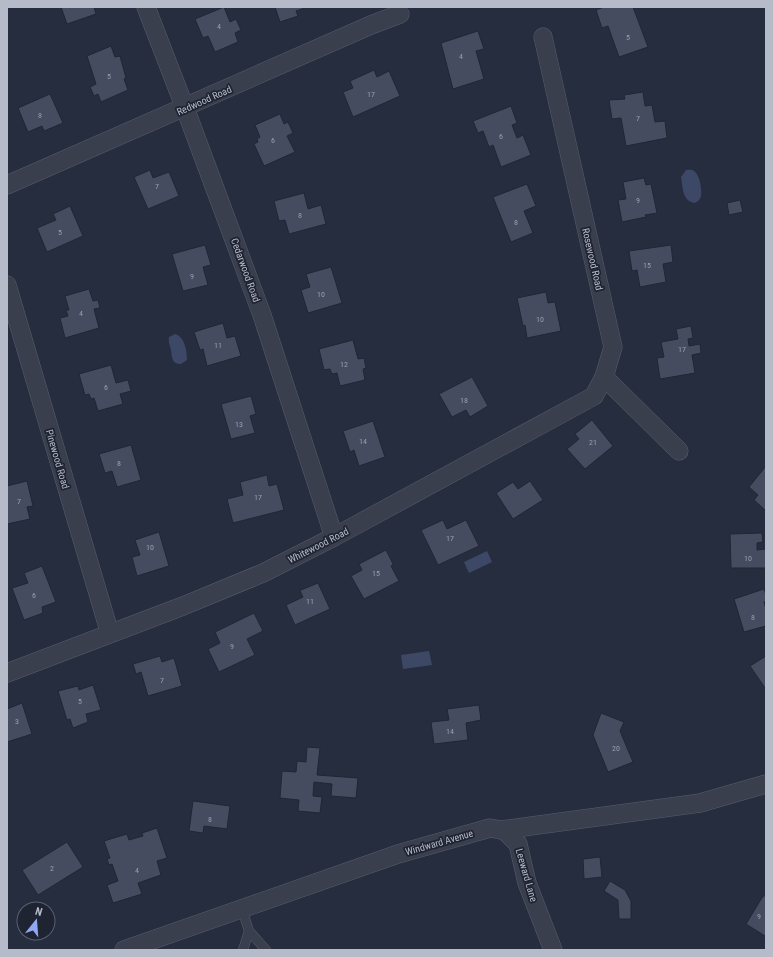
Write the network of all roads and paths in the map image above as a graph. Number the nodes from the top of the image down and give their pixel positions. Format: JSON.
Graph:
{"nodes":[{"id":1,"x":146,"y":7,"type":"edge"},
{"id":2,"x":400,"y":14,"type":"dead end"},
{"id":3,"x":543,"y":37,"type":"dead end"},
{"id":4,"x":185,"y":108,"type":"junction"},
{"id":5,"x":7,"y":185,"type":"edge"},
{"id":6,"x":7,"y":285,"type":"edge"},
{"id":7,"x":604,"y":377,"type":"junction"},
{"id":8,"x":678,"y":451,"type":"dead end"},
{"id":9,"x":334,"y":538,"type":"junction"},
{"id":10,"x":110,"y":634,"type":"junction"},
{"id":11,"x":7,"y":673,"type":"edge"},
{"id":12,"x":766,"y":784,"type":"edge"},
{"id":13,"x":501,"y":830,"type":"junction"},
{"id":14,"x":242,"y":908,"type":"junction"},
{"id":15,"x":249,"y":931,"type":"junction"},
{"id":16,"x":124,"y":950,"type":"edge"},
{"id":17,"x":243,"y":950,"type":"edge"},
{"id":18,"x":266,"y":950,"type":"edge"},
{"id":19,"x":554,"y":950,"type":"edge"}],
"edges":[{"from":1,"to":4,"type":"street","name":"Cedarwood Road"},
{"from":2,"to":4,"type":"street","name":"Redwood Road"},
{"from":3,"to":7,"type":"street","name":"Rosewood Road"},
{"from":4,"to":5,"type":"street","name":"Redwood Road"},
{"from":4,"to":9,"type":"street","name":"Cedarwood Road"},
{"from":6,"to":10,"type":"street","name":"Pinewood Road"},
{"from":7,"to":8,"type":"street"},
{"from":7,"to":9,"type":"street","name":"Whitewood Road"},
{"from":9,"to":10,"type":"street","name":"Whitewood Road"},
{"from":10,"to":11,"type":"street","name":"Whitewood Road"},
{"from":12,"to":13,"type":"street","name":"Windward Avenue"},
{"from":13,"to":14,"type":"street","name":"Windward Avenue"},
{"from":13,"to":19,"type":"street","name":"Leeward Lane"},
{"from":14,"to":15,"type":"lane"},
{"from":14,"to":16,"type":"street","name":"Windward Avenue"},
{"from":15,"to":17,"type":"lane"},
{"from":15,"to":18,"type":"lane"}]}
